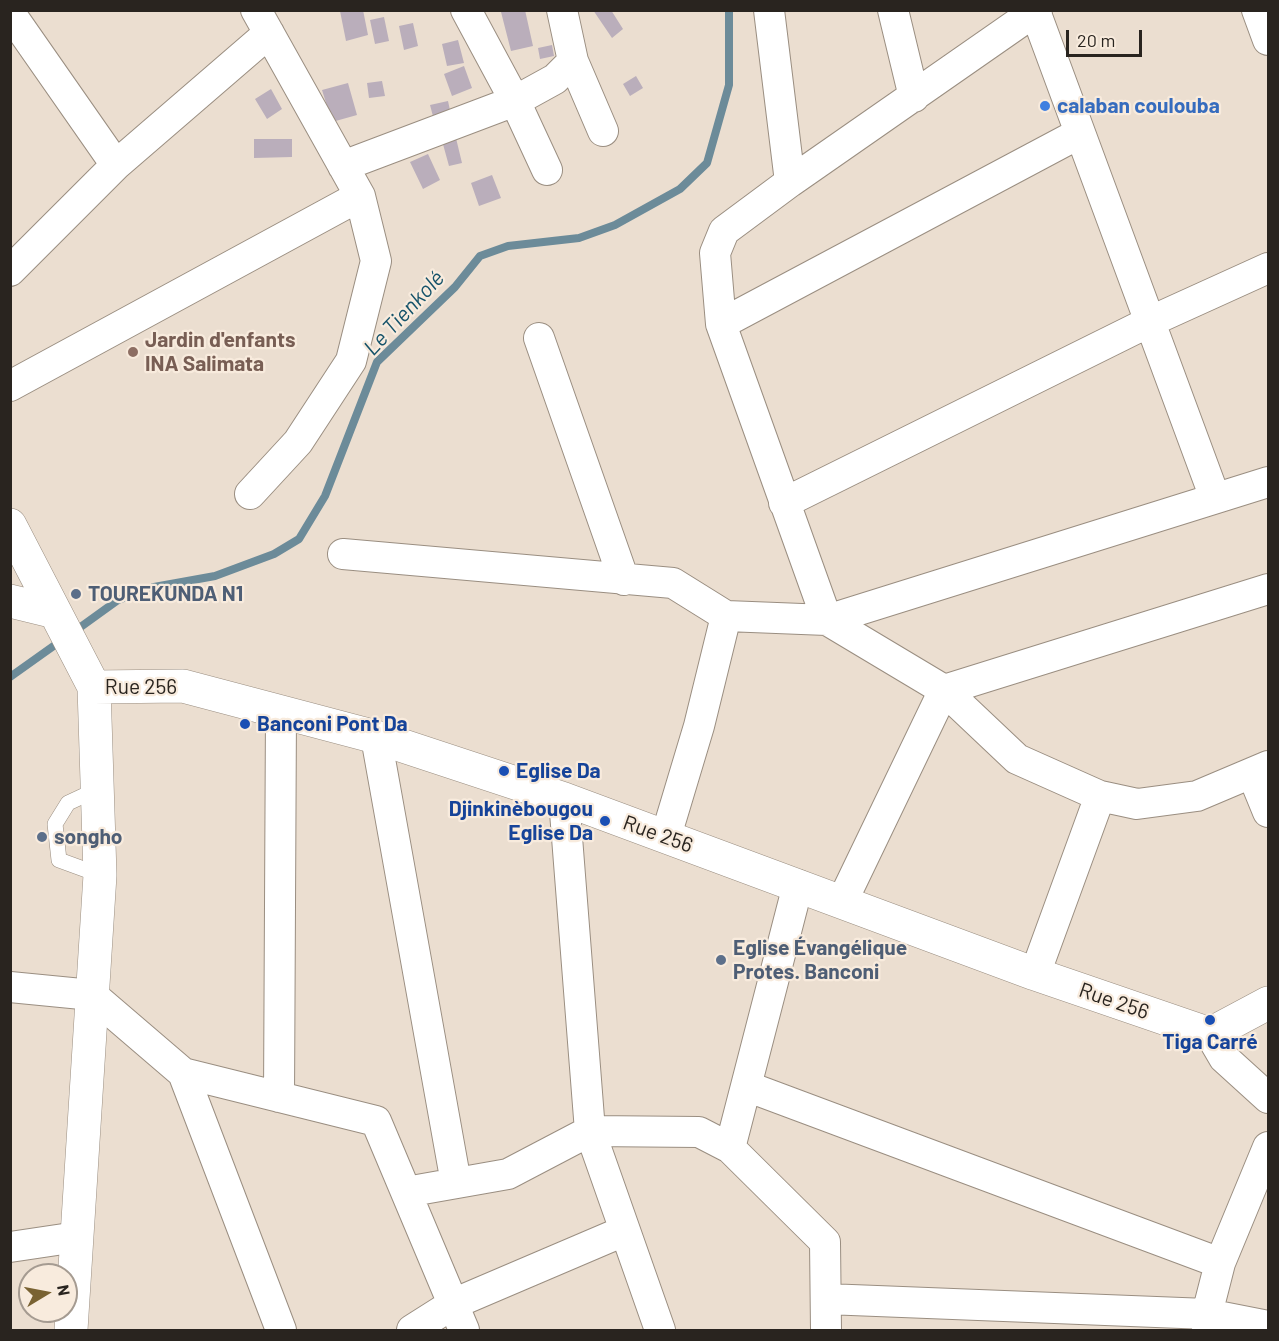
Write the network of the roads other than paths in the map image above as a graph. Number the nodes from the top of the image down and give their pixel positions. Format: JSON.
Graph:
{"nodes":[{"id":1,"x":466,"y":10,"type":"edge"},
{"id":2,"x":562,"y":10,"type":"edge"},
{"id":3,"x":769,"y":10,"type":"edge"},
{"id":4,"x":893,"y":10,"type":"edge"},
{"id":5,"x":1257,"y":10,"type":"edge"},
{"id":6,"x":1036,"y":11,"type":"edge"},
{"id":7,"x":10,"y":14,"type":"edge"},
{"id":8,"x":262,"y":22,"type":"edge"},
{"id":9,"x":1269,"y":40,"type":"edge"},
{"id":10,"x":573,"y":61,"type":"junction"},
{"id":11,"x":914,"y":97,"type":"junction"},
{"id":12,"x":514,"y":101,"type":"junction"},
{"id":13,"x":603,"y":131,"type":"dead end"},
{"id":14,"x":1080,"y":133,"type":"junction"},
{"id":15,"x":116,"y":165,"type":"junction"},
{"id":16,"x":343,"y":166,"type":"junction"},
{"id":17,"x":547,"y":170,"type":"dead end"},
{"id":18,"x":790,"y":182,"type":"junction"},
{"id":19,"x":360,"y":196,"type":"junction"},
{"id":20,"x":1269,"y":268,"type":"edge"},
{"id":21,"x":10,"y":271,"type":"edge"},
{"id":22,"x":1149,"y":322,"type":"junction"},
{"id":23,"x":721,"y":324,"type":"junction"},
{"id":24,"x":539,"y":338,"type":"dead end"},
{"id":25,"x":10,"y":386,"type":"edge"},
{"id":26,"x":1269,"y":482,"type":"edge"},
{"id":27,"x":249,"y":494,"type":"dead end"},
{"id":28,"x":1215,"y":498,"type":"junction"},
{"id":29,"x":784,"y":503,"type":"junction"},
{"id":30,"x":10,"y":525,"type":"edge"},
{"id":31,"x":343,"y":554,"type":"dead end"},
{"id":32,"x":624,"y":580,"type":"junction"},
{"id":33,"x":1269,"y":589,"type":"edge"},
{"id":34,"x":10,"y":601,"type":"edge"},
{"id":35,"x":55,"y":612,"type":"junction"},
{"id":36,"x":726,"y":616,"type":"junction"},
{"id":37,"x":827,"y":620,"type":"junction"},
{"id":38,"x":94,"y":687,"type":"junction"},
{"id":39,"x":944,"y":690,"type":"junction"},
{"id":40,"x":281,"y":712,"type":"junction"},
{"id":41,"x":376,"y":737,"type":"junction"},
{"id":42,"x":1260,"y":770,"type":"edge"},
{"id":43,"x":98,"y":789,"type":"junction"},
{"id":44,"x":1100,"y":796,"type":"junction"},
{"id":45,"x":564,"y":799,"type":"junction"},
{"id":46,"x":1269,"y":812,"type":"edge"},
{"id":47,"x":666,"y":836,"type":"junction"},
{"id":48,"x":100,"y":874,"type":"junction"},
{"id":49,"x":798,"y":885,"type":"junction"},
{"id":50,"x":842,"y":902,"type":"junction"},
{"id":51,"x":1035,"y":974,"type":"junction"},
{"id":52,"x":10,"y":987,"type":"edge"},
{"id":53,"x":92,"y":995,"type":"junction"},
{"id":54,"x":1269,"y":1003,"type":"edge"},
{"id":55,"x":1210,"y":1034,"type":"junction"},
{"id":56,"x":183,"y":1073,"type":"junction"},
{"id":57,"x":746,"y":1086,"type":"junction"},
{"id":58,"x":279,"y":1097,"type":"junction"},
{"id":59,"x":1269,"y":1098,"type":"edge"},
{"id":60,"x":590,"y":1131,"type":"junction"},
{"id":61,"x":1269,"y":1147,"type":"edge"},
{"id":62,"x":730,"y":1148,"type":"junction"},
{"id":63,"x":456,"y":1183,"type":"junction"},
{"id":64,"x":406,"y":1192,"type":"junction"},
{"id":65,"x":624,"y":1231,"type":"junction"},
{"id":66,"x":76,"y":1237,"type":"junction"},
{"id":67,"x":10,"y":1247,"type":"edge"},
{"id":68,"x":1220,"y":1263,"type":"junction"},
{"id":69,"x":826,"y":1299,"type":"junction"},
{"id":70,"x":458,"y":1317,"type":"edge"},
{"id":71,"x":1052,"y":1319,"type":"edge"},
{"id":72,"x":1207,"y":1322,"type":"edge"},
{"id":73,"x":1269,"y":1326,"type":"edge"},
{"id":74,"x":71,"y":1330,"type":"edge"},
{"id":75,"x":281,"y":1330,"type":"edge"},
{"id":76,"x":412,"y":1330,"type":"edge"},
{"id":77,"x":660,"y":1330,"type":"edge"},
{"id":78,"x":826,"y":1330,"type":"edge"}],
"edges":[{"from":1,"to":12,"type":"street"},
{"from":2,"to":10,"type":"street"},
{"from":3,"to":18,"type":"street"},
{"from":4,"to":11,"type":"street"},
{"from":5,"to":9,"type":"street"},
{"from":6,"to":11,"type":"street"},
{"from":6,"to":14,"type":"street"},
{"from":7,"to":15,"type":"street"},
{"from":8,"to":15,"type":"street"},
{"from":8,"to":16,"type":"street"},
{"from":10,"to":12,"type":"street"},
{"from":10,"to":13,"type":"street"},
{"from":11,"to":18,"type":"street"},
{"from":12,"to":16,"type":"street"},
{"from":12,"to":17,"type":"street"},
{"from":14,"to":22,"type":"street"},
{"from":14,"to":23,"type":"street"},
{"from":15,"to":21,"type":"street"},
{"from":16,"to":19,"type":"street"},
{"from":18,"to":23,"type":"street"},
{"from":19,"to":25,"type":"street"},
{"from":19,"to":27,"type":"street"},
{"from":20,"to":22,"type":"street"},
{"from":22,"to":28,"type":"street"},
{"from":22,"to":29,"type":"street"},
{"from":23,"to":29,"type":"street"},
{"from":24,"to":32,"type":"street"},
{"from":26,"to":28,"type":"street"},
{"from":28,"to":37,"type":"street"},
{"from":29,"to":37,"type":"street"},
{"from":30,"to":35,"type":"street"},
{"from":31,"to":32,"type":"street"},
{"from":32,"to":36,"type":"street"},
{"from":33,"to":39,"type":"street"},
{"from":34,"to":35,"type":"street"},
{"from":35,"to":38,"type":"street"},
{"from":36,"to":37,"type":"street"},
{"from":36,"to":47,"type":"street"},
{"from":37,"to":39,"type":"street"},
{"from":38,"to":40,"type":"street","name":"Rue 256"},
{"from":38,"to":43,"type":"street"},
{"from":39,"to":44,"type":"street"},
{"from":39,"to":50,"type":"street"},
{"from":40,"to":41,"type":"street","name":"Rue 256"},
{"from":40,"to":58,"type":"street"},
{"from":41,"to":45,"type":"street","name":"Rue 256"},
{"from":41,"to":63,"type":"street"},
{"from":42,"to":44,"type":"street"},
{"from":42,"to":46,"type":"street"},
{"from":43,"to":48,"type":"street"},
{"from":43,"to":48,"type":"lane"},
{"from":44,"to":51,"type":"street"},
{"from":45,"to":47,"type":"street","name":"Rue 256"},
{"from":45,"to":60,"type":"street"},
{"from":47,"to":49,"type":"street","name":"Rue 256"},
{"from":48,"to":53,"type":"street"},
{"from":49,"to":50,"type":"street","name":"Rue 256"},
{"from":49,"to":57,"type":"street"},
{"from":50,"to":51,"type":"street","name":"Rue 256"},
{"from":51,"to":55,"type":"street","name":"Rue 256"},
{"from":52,"to":53,"type":"street"},
{"from":53,"to":56,"type":"street"},
{"from":53,"to":66,"type":"street"},
{"from":54,"to":55,"type":"street"},
{"from":55,"to":59,"type":"street"},
{"from":56,"to":58,"type":"street"},
{"from":56,"to":75,"type":"street"},
{"from":57,"to":62,"type":"street"},
{"from":57,"to":68,"type":"street"},
{"from":58,"to":64,"type":"street"},
{"from":60,"to":62,"type":"street"},
{"from":60,"to":63,"type":"street"},
{"from":60,"to":65,"type":"street"},
{"from":61,"to":68,"type":"street"},
{"from":62,"to":69,"type":"street"},
{"from":63,"to":64,"type":"street"},
{"from":64,"to":70,"type":"street"},
{"from":65,"to":70,"type":"street"},
{"from":65,"to":77,"type":"street"},
{"from":66,"to":67,"type":"street"},
{"from":66,"to":74,"type":"street"},
{"from":68,"to":72,"type":"street"},
{"from":69,"to":71,"type":"street"},
{"from":69,"to":78,"type":"street"},
{"from":70,"to":76,"type":"street"},
{"from":71,"to":72,"type":"street"},
{"from":72,"to":73,"type":"street"}]}
